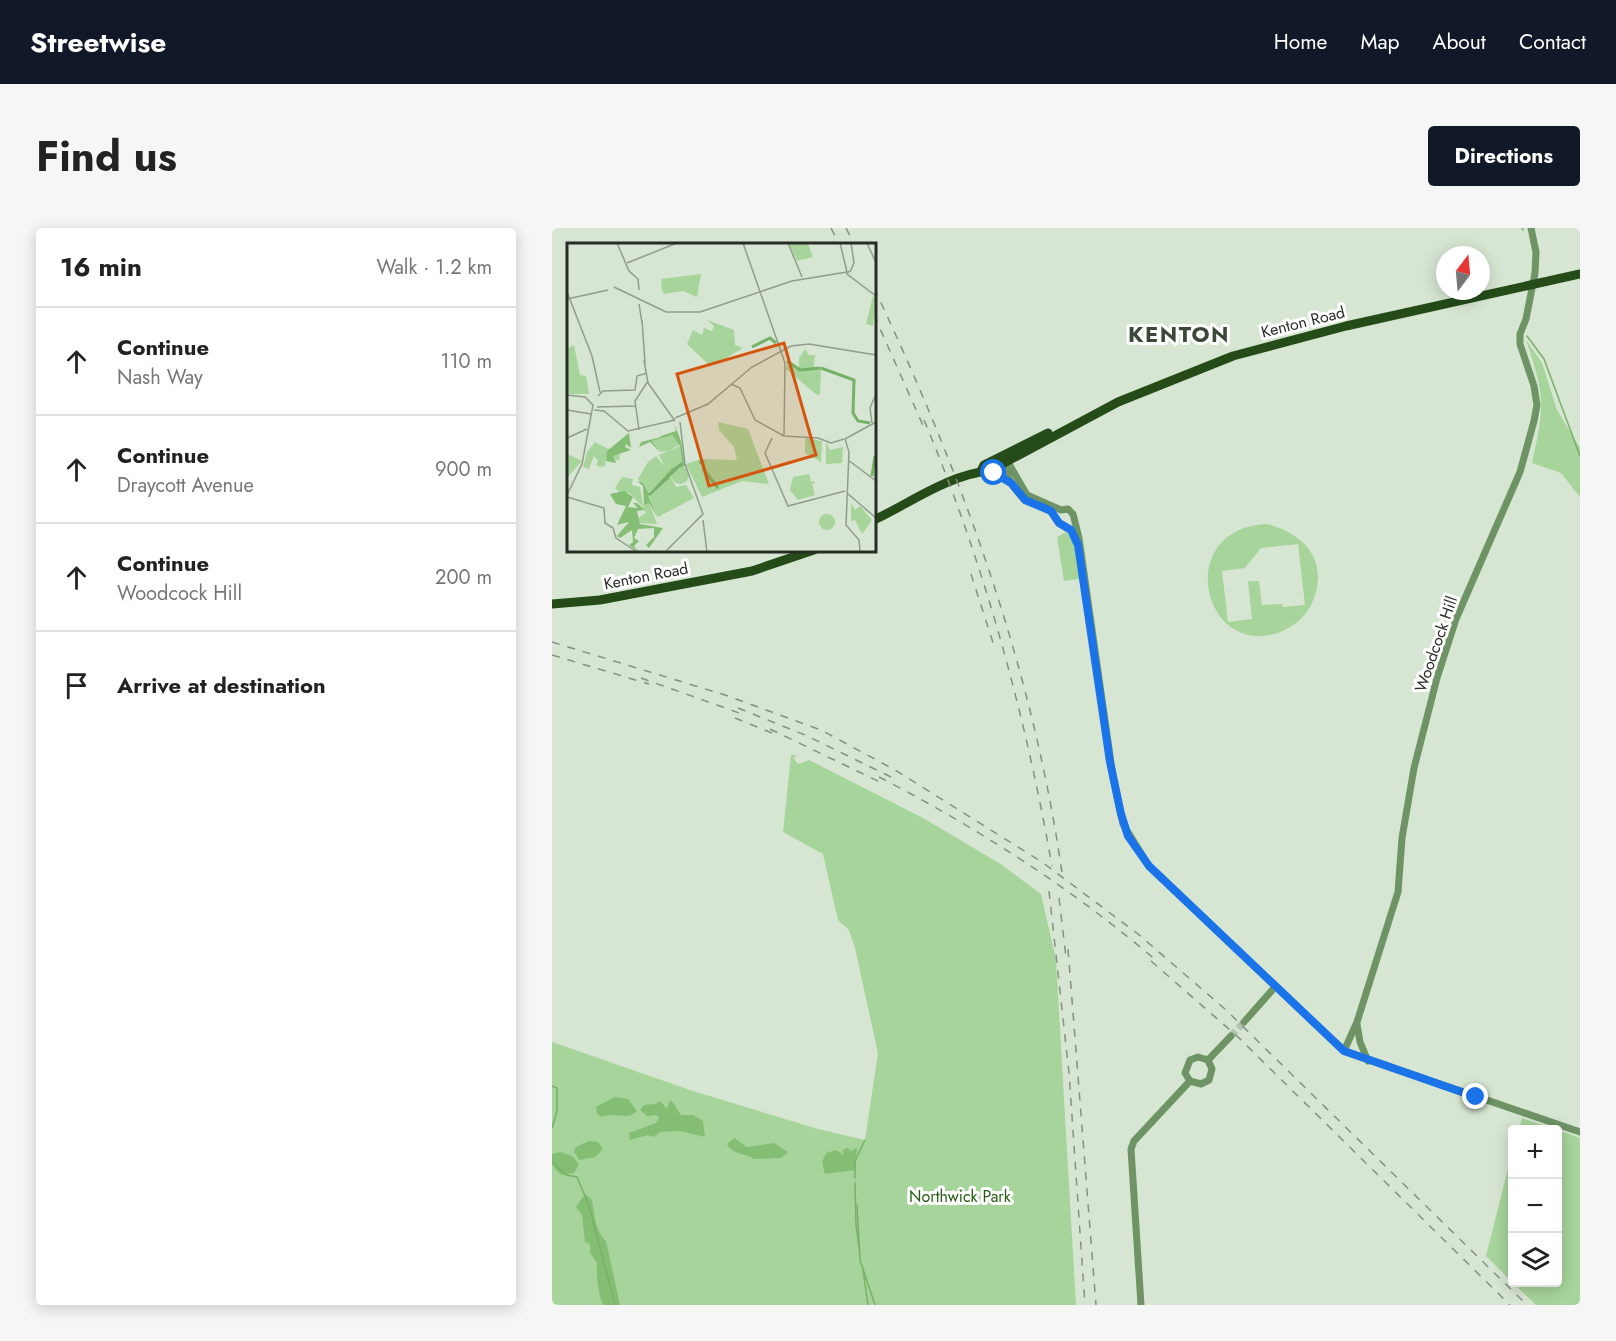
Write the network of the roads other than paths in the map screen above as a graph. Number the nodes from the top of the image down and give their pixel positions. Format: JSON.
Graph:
{"nodes":[{"id":1,"x":1531,"y":228,"type":"edge"},
{"id":2,"x":1580,"y":274,"type":"edge"},
{"id":3,"x":1533,"y":284,"type":"junction"},
{"id":4,"x":1004,"y":459,"type":"junction"},
{"id":5,"x":985,"y":471,"type":"junction"},
{"id":6,"x":1011,"y":483,"type":"junction"},
{"id":7,"x":1059,"y":513,"type":"junction"},
{"id":8,"x":876,"y":519,"type":"edge"},
{"id":9,"x":1073,"y":520,"type":"junction"},
{"id":10,"x":1067,"y":526,"type":"junction"},
{"id":11,"x":1078,"y":545,"type":"junction"},
{"id":12,"x":808,"y":552,"type":"edge"},
{"id":13,"x":552,"y":604,"type":"edge"},
{"id":14,"x":1275,"y":987,"type":"junction"},
{"id":15,"x":1244,"y":1022,"type":"tunnel mouth"},
{"id":16,"x":1357,"y":1022,"type":"junction"},
{"id":17,"x":1231,"y":1036,"type":"tunnel mouth"},
{"id":18,"x":1344,"y":1051,"type":"junction"},
{"id":19,"x":1208,"y":1060,"type":"junction"},
{"id":20,"x":1368,"y":1061,"type":"junction"},
{"id":21,"x":1190,"y":1081,"type":"junction"},
{"id":22,"x":1580,"y":1132,"type":"edge"},
{"id":23,"x":1141,"y":1305,"type":"edge"}],
"edges":[{"from":1,"to":3,"type":"street","name":"Woodcock Hill"},
{"from":2,"to":3,"type":"main road","name":"Kenton Road"},
{"from":3,"to":4,"type":"main road","name":"Kenton Road"},
{"from":3,"to":16,"type":"street","name":"Woodcock Hill"},
{"from":4,"to":5,"type":"main road","name":"Kenton Road"},
{"from":4,"to":6,"type":"street"},
{"from":4,"to":7,"type":"street"},
{"from":5,"to":6,"type":"street"},
{"from":5,"to":8,"type":"main road","name":"Kenton Road"},
{"from":6,"to":7,"type":"street"},
{"from":7,"to":9,"type":"street"},
{"from":7,"to":10,"type":"street"},
{"from":9,"to":10,"type":"street"},
{"from":9,"to":11,"type":"street"},
{"from":10,"to":11,"type":"street"},
{"from":11,"to":14,"type":"street"},
{"from":12,"to":13,"type":"main road","name":"Kenton Road"},
{"from":14,"to":15,"type":"street"},
{"from":14,"to":18,"type":"street"},
{"from":16,"to":18,"type":"street","name":"Woodcock Hill"},
{"from":16,"to":20,"type":"street"},
{"from":17,"to":19,"type":"street"},
{"from":18,"to":20,"type":"street"},
{"from":19,"to":21,"type":"street"},
{"from":19,"to":21,"type":"street"},
{"from":20,"to":22,"type":"street"},
{"from":21,"to":23,"type":"street"}]}
